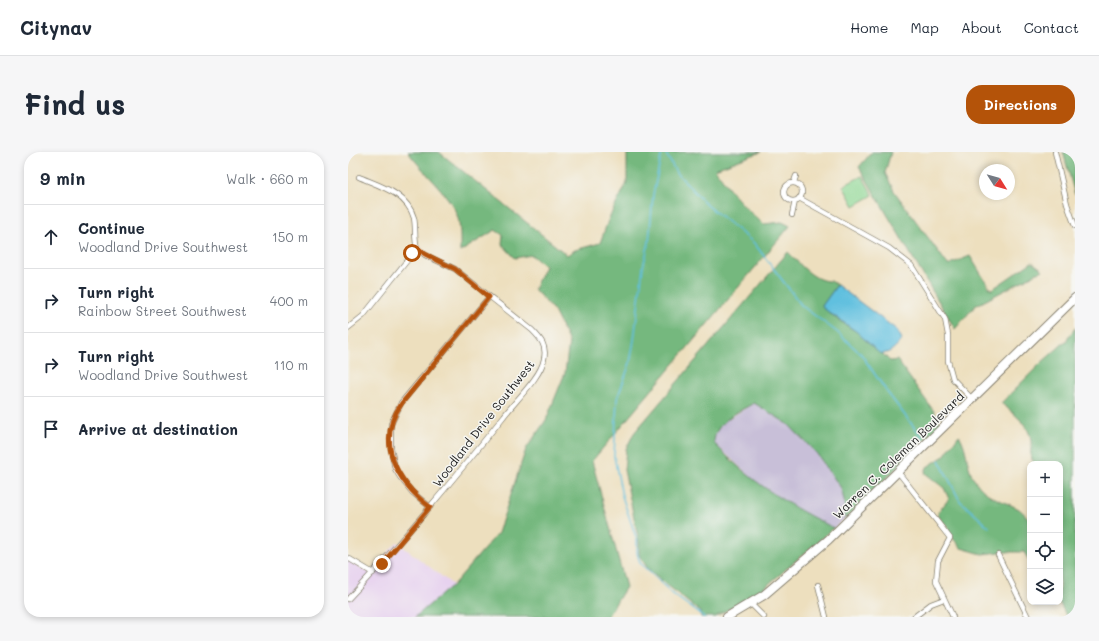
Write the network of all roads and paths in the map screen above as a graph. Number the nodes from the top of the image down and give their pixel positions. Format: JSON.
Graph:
{"nodes":[{"id":1,"x":1055,"y":152,"type":"edge"},
{"id":2,"x":796,"y":176,"type":"dead end"},
{"id":3,"x":359,"y":177,"type":"dead end"},
{"id":4,"x":794,"y":182,"type":"junction"},
{"id":5,"x":797,"y":200,"type":"junction"},
{"id":6,"x":792,"y":215,"type":"dead end"},
{"id":7,"x":1075,"y":226,"type":"edge"},
{"id":8,"x":417,"y":248,"type":"junction"},
{"id":9,"x":489,"y":297,"type":"junction"},
{"id":10,"x":1075,"y":299,"type":"edge"},
{"id":11,"x":348,"y":328,"type":"edge"},
{"id":12,"x":972,"y":399,"type":"junction"},
{"id":13,"x":898,"y":472,"type":"junction"},
{"id":14,"x":430,"y":507,"type":"junction"},
{"id":15,"x":998,"y":555,"type":"dead end"},
{"id":16,"x":348,"y":558,"type":"edge"},
{"id":17,"x":373,"y":573,"type":"junction"},
{"id":18,"x":818,"y":585,"type":"dead end"},
{"id":19,"x":348,"y":599,"type":"edge"},
{"id":20,"x":944,"y":599,"type":"junction"},
{"id":21,"x":750,"y":603,"type":"junction"},
{"id":22,"x":727,"y":617,"type":"edge"},
{"id":23,"x":764,"y":617,"type":"edge"},
{"id":24,"x":826,"y":617,"type":"edge"},
{"id":25,"x":914,"y":617,"type":"edge"},
{"id":26,"x":953,"y":617,"type":"edge"},
{"id":27,"x":1028,"y":617,"type":"edge"}],
"edges":[{"from":1,"to":7,"type":"street"},
{"from":2,"to":4,"type":"street"},
{"from":3,"to":8,"type":"street"},
{"from":4,"to":5,"type":"street"},
{"from":4,"to":5,"type":"street"},
{"from":5,"to":6,"type":"street"},
{"from":5,"to":12,"type":"street"},
{"from":8,"to":9,"type":"street","name":"Woodland Drive Southwest"},
{"from":8,"to":11,"type":"street"},
{"from":9,"to":14,"type":"street"},
{"from":9,"to":14,"type":"street","name":"Woodland Drive Southwest"},
{"from":10,"to":12,"type":"highway","name":"Warren C. Coleman Boulevard"},
{"from":12,"to":13,"type":"highway","name":"Warren C. Coleman Boulevard"},
{"from":13,"to":20,"type":"street"},
{"from":13,"to":21,"type":"highway","name":"Warren C. Coleman Boulevard"},
{"from":14,"to":17,"type":"street","name":"Woodland Drive Southwest"},
{"from":15,"to":27,"type":"street"},
{"from":16,"to":17,"type":"street"},
{"from":17,"to":19,"type":"street","name":"Woodland Drive Southwest"},
{"from":18,"to":24,"type":"street"},
{"from":20,"to":25,"type":"street"},
{"from":20,"to":26,"type":"street"},
{"from":21,"to":22,"type":"highway","name":"Warren C. Coleman Boulevard"},
{"from":21,"to":23,"type":"street"}]}
